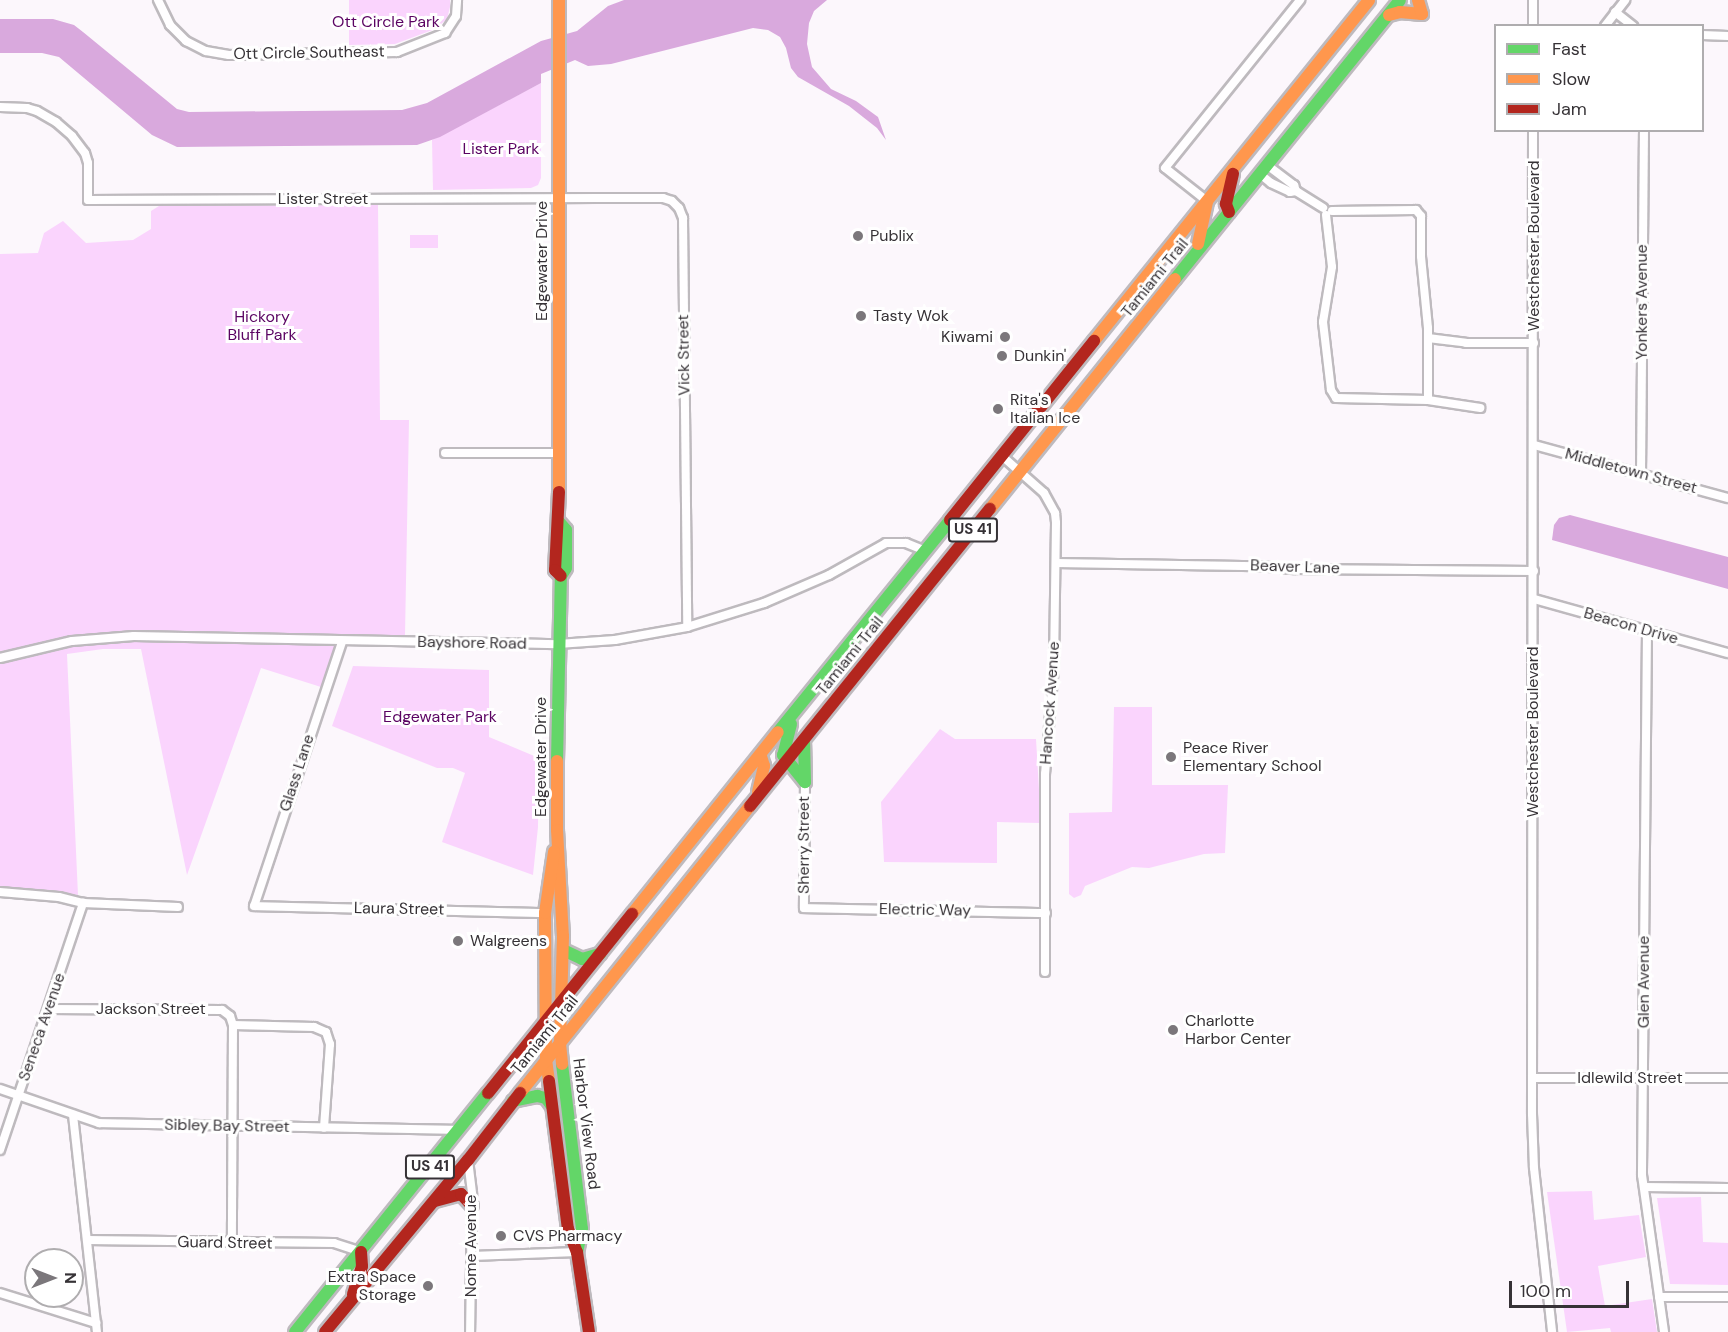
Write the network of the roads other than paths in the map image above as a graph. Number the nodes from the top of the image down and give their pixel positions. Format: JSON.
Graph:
{"nodes":[{"id":1,"x":158,"y":0,"type":"edge"},
{"id":2,"x":458,"y":0,"type":"edge"},
{"id":3,"x":559,"y":0,"type":"edge"},
{"id":4,"x":1300,"y":0,"type":"edge"},
{"id":5,"x":1369,"y":0,"type":"edge"},
{"id":6,"x":1400,"y":0,"type":"edge"},
{"id":7,"x":1418,"y":0,"type":"edge"},
{"id":8,"x":1533,"y":0,"type":"edge"},
{"id":9,"x":1625,"y":0,"type":"edge"},
{"id":10,"x":1615,"y":12,"type":"junction"},
{"id":11,"x":1389,"y":15,"type":"junction"},
{"id":12,"x":1533,"y":24,"type":"edge"},
{"id":13,"x":1606,"y":24,"type":"edge"},
{"id":14,"x":1630,"y":24,"type":"edge"},
{"id":15,"x":1704,"y":35,"type":"edge"},
{"id":16,"x":1728,"y":36,"type":"edge"},
{"id":17,"x":0,"y":107,"type":"edge"},
{"id":18,"x":1533,"y":132,"type":"edge"},
{"id":19,"x":1644,"y":132,"type":"edge"},
{"id":20,"x":1236,"y":166,"type":"junction"},
{"id":21,"x":1263,"y":169,"type":"junction"},
{"id":22,"x":558,"y":198,"type":"junction"},
{"id":23,"x":1207,"y":201,"type":"junction"},
{"id":24,"x":1327,"y":211,"type":"junction"},
{"id":25,"x":1228,"y":212,"type":"junction"},
{"id":26,"x":1194,"y":255,"type":"junction"},
{"id":27,"x":1428,"y":338,"type":"junction"},
{"id":28,"x":1534,"y":343,"type":"junction"},
{"id":29,"x":1428,"y":400,"type":"junction"},
{"id":30,"x":1480,"y":408,"type":"dead end"},
{"id":31,"x":1534,"y":445,"type":"junction"},
{"id":32,"x":445,"y":453,"type":"dead end"},
{"id":33,"x":558,"y":453,"type":"junction"},
{"id":34,"x":1002,"y":456,"type":"junction"},
{"id":35,"x":1021,"y":471,"type":"junction"},
{"id":36,"x":1641,"y":474,"type":"junction"},
{"id":37,"x":1728,"y":498,"type":"edge"},
{"id":38,"x":926,"y":551,"type":"junction"},
{"id":39,"x":1056,"y":563,"type":"junction"},
{"id":40,"x":1534,"y":571,"type":"junction"},
{"id":41,"x":1534,"y":599,"type":"junction"},
{"id":42,"x":687,"y":627,"type":"junction"},
{"id":43,"x":1647,"y":631,"type":"junction"},
{"id":44,"x":342,"y":642,"type":"junction"},
{"id":45,"x":558,"y":644,"type":"junction"},
{"id":46,"x":1728,"y":653,"type":"edge"},
{"id":47,"x":0,"y":658,"type":"edge"},
{"id":48,"x":793,"y":716,"type":"junction"},
{"id":49,"x":804,"y":740,"type":"junction"},
{"id":50,"x":761,"y":756,"type":"junction"},
{"id":51,"x":786,"y":762,"type":"junction"},
{"id":52,"x":805,"y":782,"type":"junction"},
{"id":53,"x":755,"y":800,"type":"junction"},
{"id":54,"x":557,"y":830,"type":"junction"},
{"id":55,"x":0,"y":892,"type":"edge"},
{"id":56,"x":83,"y":903,"type":"junction"},
{"id":57,"x":254,"y":906,"type":"joint"},
{"id":58,"x":178,"y":907,"type":"dead end"},
{"id":59,"x":804,"y":908,"type":"joint"},
{"id":60,"x":545,"y":913,"type":"junction"},
{"id":61,"x":1046,"y":913,"type":"junction"},
{"id":62,"x":563,"y":951,"type":"junction"},
{"id":63,"x":600,"y":954,"type":"junction"},
{"id":64,"x":1045,"y":972,"type":"dead end"},
{"id":65,"x":563,"y":999,"type":"junction"},
{"id":66,"x":49,"y":1009,"type":"junction"},
{"id":67,"x":546,"y":1020,"type":"junction"},
{"id":68,"x":233,"y":1025,"type":"junction"},
{"id":69,"x":560,"y":1044,"type":"junction"},
{"id":70,"x":546,"y":1060,"type":"junction"},
{"id":71,"x":1532,"y":1078,"type":"junction"},
{"id":72,"x":1643,"y":1078,"type":"junction"},
{"id":73,"x":1728,"y":1078,"type":"edge"},
{"id":74,"x":0,"y":1089,"type":"edge"},
{"id":75,"x":19,"y":1095,"type":"junction"},
{"id":76,"x":512,"y":1102,"type":"junction"},
{"id":77,"x":551,"y":1105,"type":"junction"},
{"id":78,"x":73,"y":1115,"type":"junction"},
{"id":79,"x":232,"y":1126,"type":"junction"},
{"id":80,"x":324,"y":1128,"type":"junction"},
{"id":81,"x":460,"y":1130,"type":"junction"},
{"id":82,"x":0,"y":1150,"type":"edge"},
{"id":83,"x":468,"y":1160,"type":"junction"},
{"id":84,"x":1644,"y":1187,"type":"junction"},
{"id":85,"x":1728,"y":1188,"type":"edge"},
{"id":86,"x":433,"y":1202,"type":"junction"},
{"id":87,"x":472,"y":1206,"type":"junction"},
{"id":88,"x":87,"y":1240,"type":"junction"},
{"id":89,"x":232,"y":1243,"type":"junction"},
{"id":90,"x":361,"y":1252,"type":"junction"},
{"id":91,"x":577,"y":1252,"type":"junction"},
{"id":92,"x":472,"y":1256,"type":"junction"},
{"id":93,"x":0,"y":1293,"type":"edge"},
{"id":94,"x":1659,"y":1297,"type":"junction"},
{"id":95,"x":1728,"y":1297,"type":"edge"},
{"id":96,"x":351,"y":1302,"type":"junction"},
{"id":97,"x":96,"y":1328,"type":"edge"},
{"id":98,"x":295,"y":1332,"type":"edge"},
{"id":99,"x":325,"y":1332,"type":"edge"},
{"id":100,"x":470,"y":1332,"type":"edge"},
{"id":101,"x":589,"y":1332,"type":"edge"},
{"id":102,"x":1552,"y":1332,"type":"edge"},
{"id":103,"x":1664,"y":1332,"type":"edge"}],
"edges":[{"from":1,"to":2,"type":"street","name":"Ott Circle Southeast"},
{"from":3,"to":22,"type":"main road","name":"Edgewater Drive"},
{"from":4,"to":23,"type":"street"},
{"from":5,"to":20,"type":"main road","name":"Tamiami Trail","number":"US 41"},
{"from":6,"to":11,"type":"main road","name":"Tamiami Trail","number":"US 41"},
{"from":7,"to":11,"type":"main road"},
{"from":8,"to":12,"type":"street"},
{"from":9,"to":10,"type":"street"},
{"from":10,"to":13,"type":"street"},
{"from":10,"to":14,"type":"street"},
{"from":11,"to":21,"type":"main road","name":"Tamiami Trail","number":"US 41"},
{"from":15,"to":16,"type":"street"},
{"from":17,"to":22,"type":"street","name":"Lister Street"},
{"from":18,"to":28,"type":"street","name":"Westchester Boulevard"},
{"from":19,"to":36,"type":"street","name":"Yonkers Avenue"},
{"from":20,"to":23,"type":"main road","name":"Tamiami Trail","number":"US 41"},
{"from":20,"to":25,"type":"main road"},
{"from":21,"to":24,"type":"street"},
{"from":21,"to":25,"type":"main road","name":"Tamiami Trail","number":"US 41"},
{"from":22,"to":33,"type":"main road","name":"Edgewater Drive"},
{"from":22,"to":42,"type":"street","name":"Vick Street"},
{"from":23,"to":26,"type":"main road"},
{"from":23,"to":34,"type":"main road","name":"Tamiami Trail","number":"US 41"},
{"from":24,"to":27,"type":"street"},
{"from":24,"to":29,"type":"street"},
{"from":25,"to":26,"type":"main road","name":"Tamiami Trail","number":"US 41"},
{"from":26,"to":35,"type":"main road","name":"Tamiami Trail","number":"US 41"},
{"from":27,"to":28,"type":"street"},
{"from":27,"to":29,"type":"street"},
{"from":28,"to":31,"type":"street","name":"Westchester Boulevard"},
{"from":29,"to":30,"type":"street"},
{"from":31,"to":36,"type":"street","name":"Middletown Street"},
{"from":31,"to":40,"type":"street","name":"Westchester Boulevard"},
{"from":32,"to":33,"type":"street"},
{"from":33,"to":45,"type":"main road","name":"Edgewater Drive"},
{"from":34,"to":35,"type":"street","name":"Hancock Avenue"},
{"from":34,"to":38,"type":"main road","name":"Tamiami Trail","number":"US 41"},
{"from":35,"to":39,"type":"street","name":"Hancock Avenue"},
{"from":35,"to":49,"type":"main road","name":"Tamiami Trail","number":"US 41"},
{"from":36,"to":37,"type":"street","name":"Middletown Street"},
{"from":38,"to":42,"type":"street","name":"Bayshore Road"},
{"from":38,"to":48,"type":"main road","name":"Tamiami Trail","number":"US 41"},
{"from":39,"to":40,"type":"street","name":"Beaver Lane"},
{"from":39,"to":61,"type":"street","name":"Hancock Avenue"},
{"from":40,"to":41,"type":"street","name":"Westchester Boulevard"},
{"from":41,"to":43,"type":"street","name":"Beacon Drive"},
{"from":41,"to":71,"type":"street","name":"Westchester Boulevard"},
{"from":42,"to":45,"type":"street","name":"Bayshore Road"},
{"from":43,"to":46,"type":"street","name":"Beacon Drive"},
{"from":43,"to":72,"type":"street","name":"Glen Avenue"},
{"from":44,"to":45,"type":"street","name":"Bayshore Road"},
{"from":44,"to":47,"type":"street","name":"Bayshore Road"},
{"from":44,"to":57,"type":"street","name":"Glass Lane"},
{"from":45,"to":54,"type":"main road","name":"Edgewater Drive"},
{"from":48,"to":50,"type":"main road","name":"Tamiami Trail","number":"US 41"},
{"from":48,"to":51,"type":"main road"},
{"from":49,"to":51,"type":"main road","name":"Tamiami Trail","number":"US 41"},
{"from":49,"to":52,"type":"main road"},
{"from":50,"to":53,"type":"main road"},
{"from":50,"to":63,"type":"main road","name":"Tamiami Trail","number":"US 41"},
{"from":51,"to":52,"type":"main road"},
{"from":51,"to":53,"type":"main road","name":"Tamiami Trail","number":"US 41"},
{"from":52,"to":59,"type":"street","name":"Sherry Street"},
{"from":53,"to":69,"type":"main road","name":"Tamiami Trail","number":"US 41"},
{"from":54,"to":60,"type":"main road","name":"Edgewater Drive"},
{"from":54,"to":62,"type":"main road","name":"Edgewater Drive"},
{"from":55,"to":56,"type":"street"},
{"from":56,"to":58,"type":"street"},
{"from":56,"to":66,"type":"street","name":"Seneca Avenue"},
{"from":57,"to":60,"type":"street","name":"Laura Street"},
{"from":59,"to":61,"type":"street","name":"Electric Way"},
{"from":60,"to":67,"type":"main road","name":"Edgewater Drive"},
{"from":61,"to":64,"type":"street","name":"Hancock Avenue"},
{"from":62,"to":63,"type":"main road"},
{"from":62,"to":65,"type":"main road","name":"Edgewater Drive"},
{"from":63,"to":65,"type":"main road","name":"Tamiami Trail","number":"US 41"},
{"from":65,"to":67,"type":"main road","name":"Tamiami Trail","number":"US 41"},
{"from":65,"to":69,"type":"main road","name":"Harbor View Road"},
{"from":66,"to":68,"type":"street","name":"Jackson Street"},
{"from":66,"to":75,"type":"street","name":"Seneca Avenue"},
{"from":67,"to":70,"type":"main road","name":"Harbor View Road"},
{"from":67,"to":81,"type":"main road","name":"Tamiami Trail","number":"US 41"},
{"from":68,"to":79,"type":"street"},
{"from":68,"to":80,"type":"street"},
{"from":69,"to":70,"type":"main road","name":"Tamiami Trail","number":"US 41"},
{"from":69,"to":91,"type":"main road","name":"Harbor View Road"},
{"from":70,"to":76,"type":"main road","name":"Tamiami Trail","number":"US 41"},
{"from":70,"to":77,"type":"main road","name":"Harbor View Road"},
{"from":71,"to":72,"type":"street","name":"Idlewild Street"},
{"from":71,"to":102,"type":"street","name":"Westchester Boulevard"},
{"from":72,"to":73,"type":"street","name":"Idlewild Street"},
{"from":72,"to":84,"type":"street","name":"Glen Avenue"},
{"from":74,"to":75,"type":"street","name":"Sibley Bay Street"},
{"from":75,"to":78,"type":"street","name":"Sibley Bay Street"},
{"from":75,"to":82,"type":"street","name":"Seneca Avenue"},
{"from":76,"to":77,"type":"main road"},
{"from":76,"to":83,"type":"main road","name":"Tamiami Trail","number":"US 41"},
{"from":77,"to":91,"type":"main road","name":"Harbor View Road"},
{"from":78,"to":79,"type":"street","name":"Sibley Bay Street"},
{"from":78,"to":88,"type":"street"},
{"from":79,"to":80,"type":"street","name":"Sibley Bay Street"},
{"from":79,"to":89,"type":"street"},
{"from":80,"to":81,"type":"street","name":"Sibley Bay Street"},
{"from":81,"to":90,"type":"main road","name":"Tamiami Trail","number":"US 41"},
{"from":83,"to":86,"type":"main road","name":"Tamiami Trail","number":"US 41"},
{"from":83,"to":87,"type":"street","name":"Nome Avenue"},
{"from":84,"to":85,"type":"street"},
{"from":84,"to":94,"type":"street","name":"Glen Avenue"},
{"from":86,"to":87,"type":"main road"},
{"from":86,"to":96,"type":"main road","name":"Tamiami Trail","number":"US 41"},
{"from":87,"to":92,"type":"street","name":"Nome Avenue"},
{"from":88,"to":89,"type":"street","name":"Guard Street"},
{"from":88,"to":97,"type":"street"},
{"from":89,"to":90,"type":"street","name":"Guard Street"},
{"from":90,"to":96,"type":"main road"},
{"from":90,"to":98,"type":"main road","name":"Tamiami Trail","number":"US 41"},
{"from":91,"to":92,"type":"street"},
{"from":91,"to":101,"type":"main road","name":"Harbor View Road"},
{"from":92,"to":100,"type":"street","name":"Nome Avenue"},
{"from":93,"to":97,"type":"street"},
{"from":94,"to":95,"type":"street"},
{"from":94,"to":103,"type":"street","name":"Glen Avenue"},
{"from":96,"to":99,"type":"main road","name":"Tamiami Trail","number":"US 41"}]}
